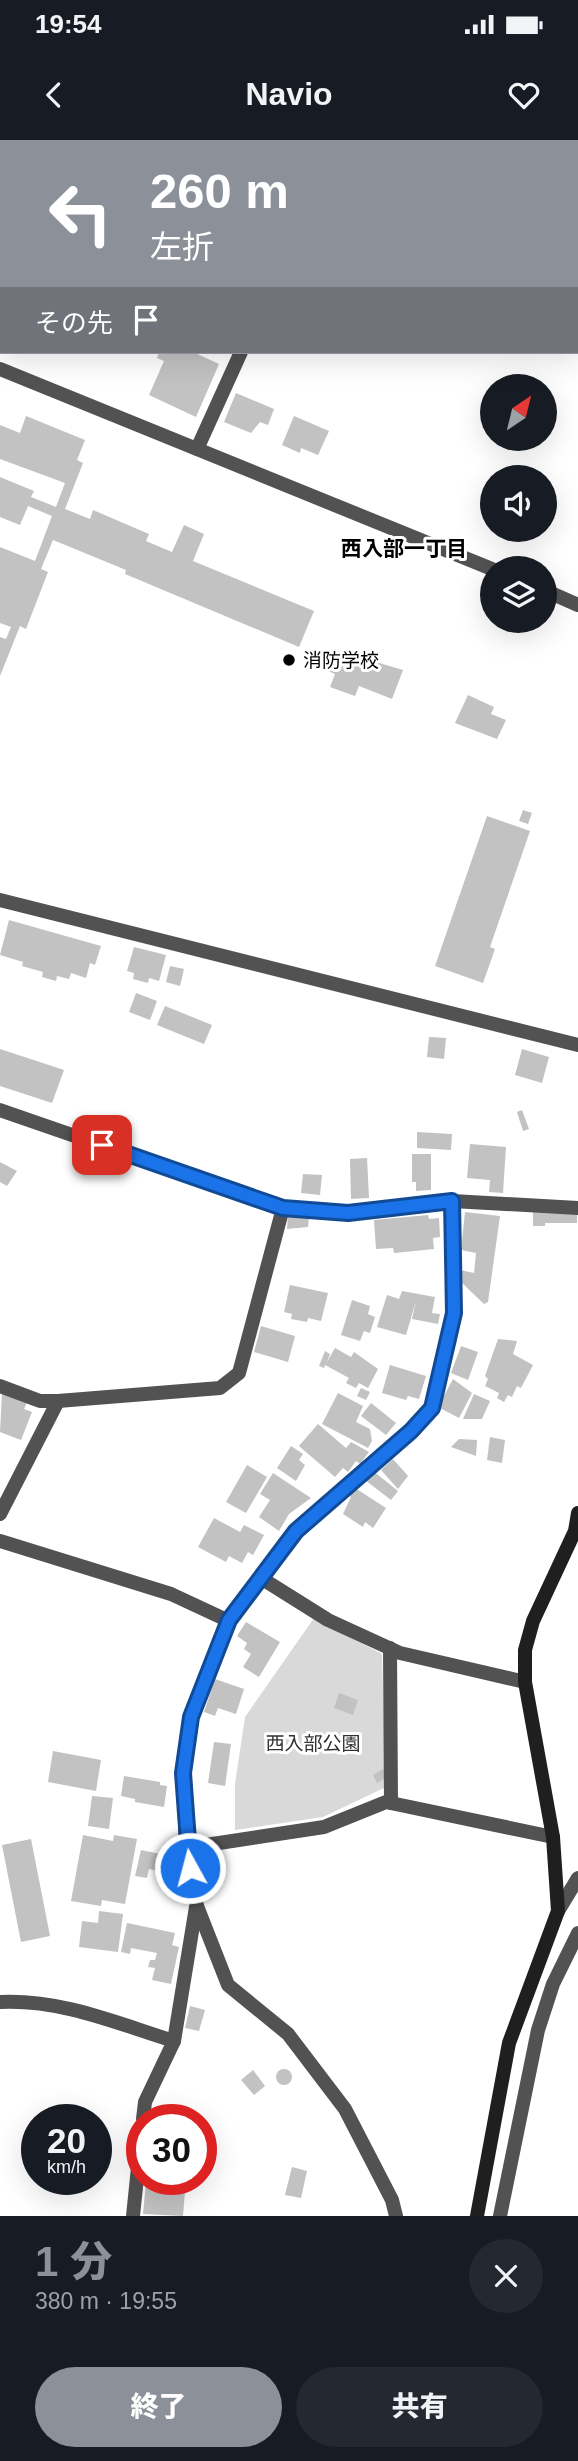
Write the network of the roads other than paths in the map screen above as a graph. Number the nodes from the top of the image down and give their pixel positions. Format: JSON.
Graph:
{"nodes":[{"id":1,"x":240,"y":354,"type":"edge"},
{"id":2,"x":0,"y":369,"type":"edge"},
{"id":3,"x":197,"y":449,"type":"junction"},
{"id":4,"x":480,"y":564,"type":"edge"},
{"id":5,"x":557,"y":596,"type":"edge"},
{"id":6,"x":578,"y":605,"type":"edge"},
{"id":7,"x":0,"y":900,"type":"edge"},
{"id":8,"x":578,"y":1045,"type":"edge"},
{"id":9,"x":0,"y":1110,"type":"edge"},
{"id":10,"x":452,"y":1201,"type":"junction"},
{"id":11,"x":283,"y":1208,"type":"junction"},
{"id":12,"x":578,"y":1208,"type":"edge"},
{"id":13,"x":0,"y":1386,"type":"edge"},
{"id":14,"x":58,"y":1401,"type":"junction"},
{"id":15,"x":578,"y":1513,"type":"edge"},
{"id":16,"x":0,"y":1514,"type":"edge"},
{"id":17,"x":0,"y":1541,"type":"edge"},
{"id":18,"x":261,"y":1578,"type":"junction"},
{"id":19,"x":229,"y":1620,"type":"junction"},
{"id":20,"x":390,"y":1648,"type":"junction"},
{"id":21,"x":526,"y":1682,"type":"junction"},
{"id":22,"x":390,"y":1803,"type":"junction"},
{"id":23,"x":553,"y":1837,"type":"junction"},
{"id":24,"x":186,"y":1848,"type":"junction"},
{"id":25,"x":578,"y":1878,"type":"edge"},
{"id":26,"x":197,"y":1906,"type":"junction"},
{"id":27,"x":558,"y":1911,"type":"junction"},
{"id":28,"x":578,"y":1933,"type":"edge"},
{"id":29,"x":0,"y":2002,"type":"edge"},
{"id":30,"x":174,"y":2041,"type":"junction"},
{"id":31,"x":145,"y":2104,"type":"edge"},
{"id":32,"x":136,"y":2195,"type":"edge"},
{"id":33,"x":134,"y":2216,"type":"edge"},
{"id":34,"x":396,"y":2216,"type":"edge"},
{"id":35,"x":477,"y":2216,"type":"edge"},
{"id":36,"x":500,"y":2216,"type":"edge"}],
"edges":[{"from":1,"to":3,"type":"street"},
{"from":2,"to":3,"type":"street"},
{"from":3,"to":4,"type":"street"},
{"from":5,"to":6,"type":"street"},
{"from":7,"to":8,"type":"street"},
{"from":9,"to":11,"type":"street"},
{"from":10,"to":11,"type":"street"},
{"from":10,"to":12,"type":"street"},
{"from":10,"to":18,"type":"street"},
{"from":11,"to":14,"type":"street"},
{"from":13,"to":14,"type":"street"},
{"from":14,"to":16,"type":"street"},
{"from":15,"to":21,"type":"street"},
{"from":17,"to":19,"type":"street"},
{"from":18,"to":19,"type":"street"},
{"from":18,"to":20,"type":"street"},
{"from":19,"to":24,"type":"street"},
{"from":20,"to":21,"type":"street"},
{"from":20,"to":22,"type":"street"},
{"from":21,"to":23,"type":"street"},
{"from":22,"to":23,"type":"street"},
{"from":22,"to":24,"type":"street"},
{"from":23,"to":27,"type":"street"},
{"from":24,"to":26,"type":"street"},
{"from":25,"to":27,"type":"street"},
{"from":26,"to":30,"type":"street"},
{"from":26,"to":34,"type":"street"},
{"from":27,"to":35,"type":"street"},
{"from":28,"to":36,"type":"street"},
{"from":29,"to":30,"type":"street"},
{"from":30,"to":31,"type":"street"},
{"from":32,"to":33,"type":"street"}]}
